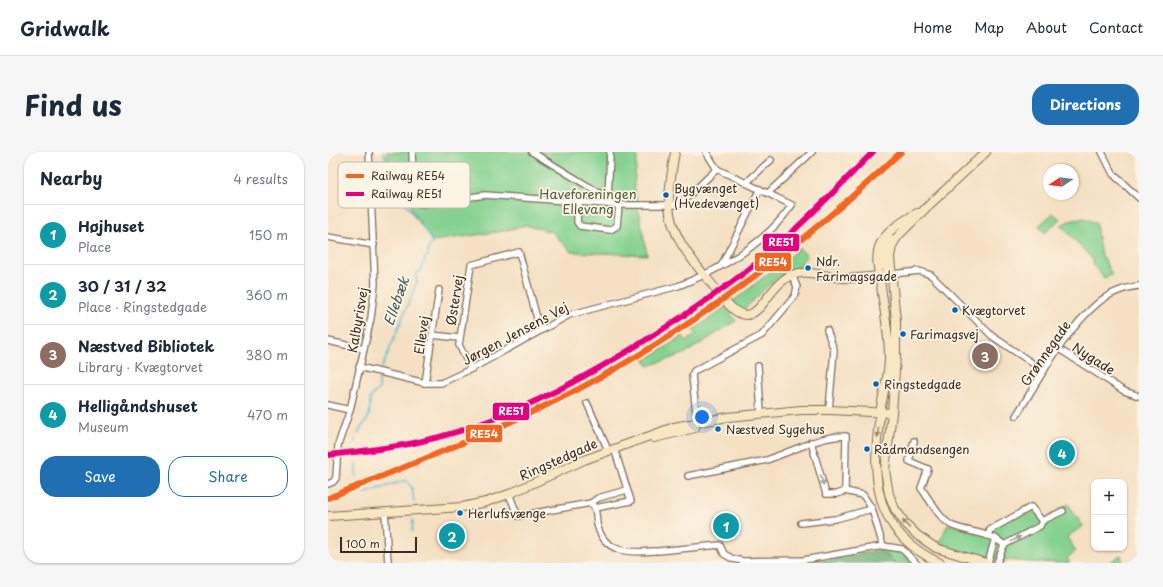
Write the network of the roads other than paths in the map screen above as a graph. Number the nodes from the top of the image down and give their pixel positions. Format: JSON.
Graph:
{"nodes":[{"id":1,"x":370,"y":152,"type":"edge"},
{"id":2,"x":412,"y":152,"type":"edge"},
{"id":3,"x":532,"y":152,"type":"edge"},
{"id":4,"x":610,"y":152,"type":"edge"},
{"id":5,"x":675,"y":152,"type":"edge"},
{"id":6,"x":706,"y":152,"type":"edge"},
{"id":7,"x":812,"y":152,"type":"edge"},
{"id":8,"x":986,"y":152,"type":"edge"},
{"id":9,"x":1102,"y":152,"type":"edge"},
{"id":10,"x":771,"y":160,"type":"dead end"},
{"id":11,"x":370,"y":162,"type":"edge"},
{"id":12,"x":412,"y":162,"type":"edge"},
{"id":13,"x":717,"y":169,"type":"junction"},
{"id":14,"x":746,"y":183,"type":"junction"},
{"id":15,"x":760,"y":189,"type":"junction"},
{"id":16,"x":768,"y":193,"type":"junction"},
{"id":17,"x":470,"y":197,"type":"edge"},
{"id":18,"x":1139,"y":198,"type":"edge"},
{"id":19,"x":608,"y":199,"type":"junction"},
{"id":20,"x":578,"y":202,"type":"junction"},
{"id":21,"x":619,"y":206,"type":"junction"},
{"id":22,"x":669,"y":206,"type":"junction"},
{"id":23,"x":928,"y":206,"type":"junction"},
{"id":24,"x":372,"y":208,"type":"edge"},
{"id":25,"x":904,"y":221,"type":"junction"},
{"id":26,"x":328,"y":237,"type":"edge"},
{"id":27,"x":374,"y":245,"type":"junction"},
{"id":28,"x":722,"y":264,"type":"junction"},
{"id":29,"x":892,"y":274,"type":"junction"},
{"id":30,"x":704,"y":275,"type":"junction"},
{"id":31,"x":792,"y":275,"type":"junction"},
{"id":32,"x":879,"y":276,"type":"junction"},
{"id":33,"x":1139,"y":286,"type":"edge"},
{"id":34,"x":714,"y":287,"type":"tunnel mouth"},
{"id":35,"x":439,"y":290,"type":"dead end"},
{"id":36,"x":728,"y":304,"type":"tunnel mouth"},
{"id":37,"x":541,"y":329,"type":"junction"},
{"id":38,"x":827,"y":330,"type":"dead end"},
{"id":39,"x":432,"y":334,"type":"junction"},
{"id":40,"x":459,"y":338,"type":"junction"},
{"id":41,"x":895,"y":339,"type":"junction"},
{"id":42,"x":328,"y":341,"type":"edge"},
{"id":43,"x":364,"y":349,"type":"junction"},
{"id":44,"x":1060,"y":349,"type":"junction"},
{"id":45,"x":758,"y":366,"type":"dead end"},
{"id":46,"x":359,"y":367,"type":"junction"},
{"id":47,"x":471,"y":369,"type":"junction"},
{"id":48,"x":1044,"y":371,"type":"junction"},
{"id":49,"x":425,"y":383,"type":"junction"},
{"id":50,"x":1139,"y":396,"type":"edge"},
{"id":51,"x":588,"y":403,"type":"dead end"},
{"id":52,"x":328,"y":405,"type":"edge"},
{"id":53,"x":350,"y":410,"type":"junction"},
{"id":54,"x":829,"y":410,"type":"junction"},
{"id":55,"x":761,"y":413,"type":"junction"},
{"id":56,"x":880,"y":413,"type":"junction"},
{"id":57,"x":892,"y":413,"type":"junction"},
{"id":58,"x":744,"y":416,"type":"junction"},
{"id":59,"x":1016,"y":416,"type":"dead end"},
{"id":60,"x":697,"y":423,"type":"junction"},
{"id":61,"x":633,"y":441,"type":"junction"},
{"id":62,"x":914,"y":441,"type":"dead end"},
{"id":63,"x":811,"y":442,"type":"junction"},
{"id":64,"x":611,"y":449,"type":"junction"},
{"id":65,"x":688,"y":476,"type":"dead end"},
{"id":66,"x":328,"y":484,"type":"edge"},
{"id":67,"x":627,"y":490,"type":"junction"},
{"id":68,"x":845,"y":491,"type":"junction"},
{"id":69,"x":509,"y":494,"type":"junction"},
{"id":70,"x":593,"y":506,"type":"junction"},
{"id":71,"x":872,"y":509,"type":"junction"},
{"id":72,"x":1063,"y":511,"type":"dead end"},
{"id":73,"x":385,"y":512,"type":"junction"},
{"id":74,"x":328,"y":516,"type":"edge"},
{"id":75,"x":1042,"y":521,"type":"junction"},
{"id":76,"x":801,"y":523,"type":"dead end"},
{"id":77,"x":988,"y":536,"type":"junction"},
{"id":78,"x":995,"y":538,"type":"junction"},
{"id":79,"x":882,"y":546,"type":"junction"},
{"id":80,"x":1004,"y":546,"type":"junction"},
{"id":81,"x":388,"y":563,"type":"edge"},
{"id":82,"x":916,"y":563,"type":"edge"},
{"id":83,"x":940,"y":563,"type":"edge"},
{"id":84,"x":987,"y":563,"type":"edge"},
{"id":85,"x":997,"y":563,"type":"edge"}],
"edges":[{"from":1,"to":11,"type":"street","name":"Kalbyrisvej"},
{"from":2,"to":12,"type":"street"},
{"from":3,"to":19,"type":"street"},
{"from":4,"to":19,"type":"street"},
{"from":5,"to":22,"type":"main road"},
{"from":6,"to":13,"type":"street"},
{"from":7,"to":16,"type":"street"},
{"from":8,"to":23,"type":"main road"},
{"from":9,"to":18,"type":"street"},
{"from":10,"to":14,"type":"street"},
{"from":13,"to":14,"type":"street"},
{"from":13,"to":22,"type":"street"},
{"from":14,"to":15,"type":"street"},
{"from":15,"to":16,"type":"street"},
{"from":15,"to":28,"type":"street"},
{"from":16,"to":28,"type":"street","name":"Jørgen Jensens Vej"},
{"from":17,"to":20,"type":"street"},
{"from":19,"to":21,"type":"street"},
{"from":20,"to":21,"type":"street"},
{"from":20,"to":21,"type":"street"},
{"from":21,"to":22,"type":"street"},
{"from":22,"to":30,"type":"main road"},
{"from":23,"to":25,"type":"main road"},
{"from":23,"to":29,"type":"main road"},
{"from":24,"to":27,"type":"street","name":"Kalbyrisvej"},
{"from":25,"to":29,"type":"main road"},
{"from":25,"to":32,"type":"main road"},
{"from":26,"to":27,"type":"street"},
{"from":27,"to":43,"type":"street","name":"Kalbyrisvej"},
{"from":28,"to":30,"type":"street","name":"Jørgen Jensens Vej"},
{"from":29,"to":32,"type":"main road"},
{"from":29,"to":41,"type":"main road"},
{"from":29,"to":48,"type":"street"},
{"from":30,"to":34,"type":"main road"},
{"from":30,"to":37,"type":"street","name":"Jørgen Jensens Vej"},
{"from":31,"to":32,"type":"main road"},
{"from":31,"to":36,"type":"main road"},
{"from":31,"to":60,"type":"street"},
{"from":32,"to":41,"type":"main road"},
{"from":32,"to":56,"type":"main road"},
{"from":33,"to":44,"type":"street","name":"Grønnegade"},
{"from":35,"to":39,"type":"street","name":"Ellevej"},
{"from":37,"to":40,"type":"street","name":"Østervej"},
{"from":37,"to":47,"type":"street","name":"Jørgen Jensens Vej"},
{"from":38,"to":54,"type":"street"},
{"from":39,"to":40,"type":"street"},
{"from":39,"to":49,"type":"street","name":"Ellevej"},
{"from":40,"to":47,"type":"street","name":"Østervej"},
{"from":41,"to":57,"type":"main road"},
{"from":42,"to":43,"type":"street"},
{"from":43,"to":46,"type":"street","name":"Kalbyrisvej"},
{"from":44,"to":48,"type":"street","name":"Grønnegade"},
{"from":44,"to":50,"type":"street","name":"Nygade"},
{"from":45,"to":55,"type":"street"},
{"from":46,"to":49,"type":"street","name":"Jørgen Jensens Vej"},
{"from":46,"to":53,"type":"street","name":"Kalbyrisvej"},
{"from":47,"to":49,"type":"street","name":"Jørgen Jensens Vej"},
{"from":48,"to":59,"type":"street","name":"Grønnegade"},
{"from":51,"to":64,"type":"street"},
{"from":52,"to":53,"type":"street"},
{"from":53,"to":66,"type":"street","name":"Kalbyrisvej"},
{"from":54,"to":55,"type":"main road","name":"Ringstedgade"},
{"from":54,"to":56,"type":"main road","name":"Ringstedgade"},
{"from":55,"to":58,"type":"main road","name":"Ringstedgade"},
{"from":56,"to":57,"type":"main road","name":"Ringstedgade"},
{"from":56,"to":83,"type":"main road","one_way":true},
{"from":84,"to":57,"type":"main road","one_way":true},
{"from":58,"to":60,"type":"main road","name":"Ringstedgade"},
{"from":58,"to":61,"type":"main road"},
{"from":60,"to":61,"type":"main road","name":"Ringstedgade"},
{"from":61,"to":64,"type":"main road","name":"Ringstedgade"},
{"from":62,"to":77,"type":"street"},
{"from":63,"to":65,"type":"street"},
{"from":63,"to":68,"type":"street","one_way":true},
{"from":63,"to":68,"type":"street"},
{"from":64,"to":67,"type":"street"},
{"from":64,"to":69,"type":"main road","name":"Ringstedgade"},
{"from":67,"to":70,"type":"street"},
{"from":67,"to":70,"type":"street"},
{"from":68,"to":71,"type":"street"},
{"from":69,"to":70,"type":"street"},
{"from":69,"to":73,"type":"main road","name":"Ringstedgade"},
{"from":70,"to":79,"type":"street"},
{"from":71,"to":76,"type":"street"},
{"from":71,"to":79,"type":"street"},
{"from":72,"to":75,"type":"street"},
{"from":73,"to":74,"type":"main road","name":"Ringstedgade"},
{"from":73,"to":81,"type":"street"},
{"from":75,"to":77,"type":"street"},
{"from":80,"to":75,"type":"street","one_way":true},
{"from":77,"to":78,"type":"street"},
{"from":78,"to":80,"type":"street"},
{"from":78,"to":84,"type":"street"},
{"from":79,"to":82,"type":"street"},
{"from":80,"to":85,"type":"street"}]}
